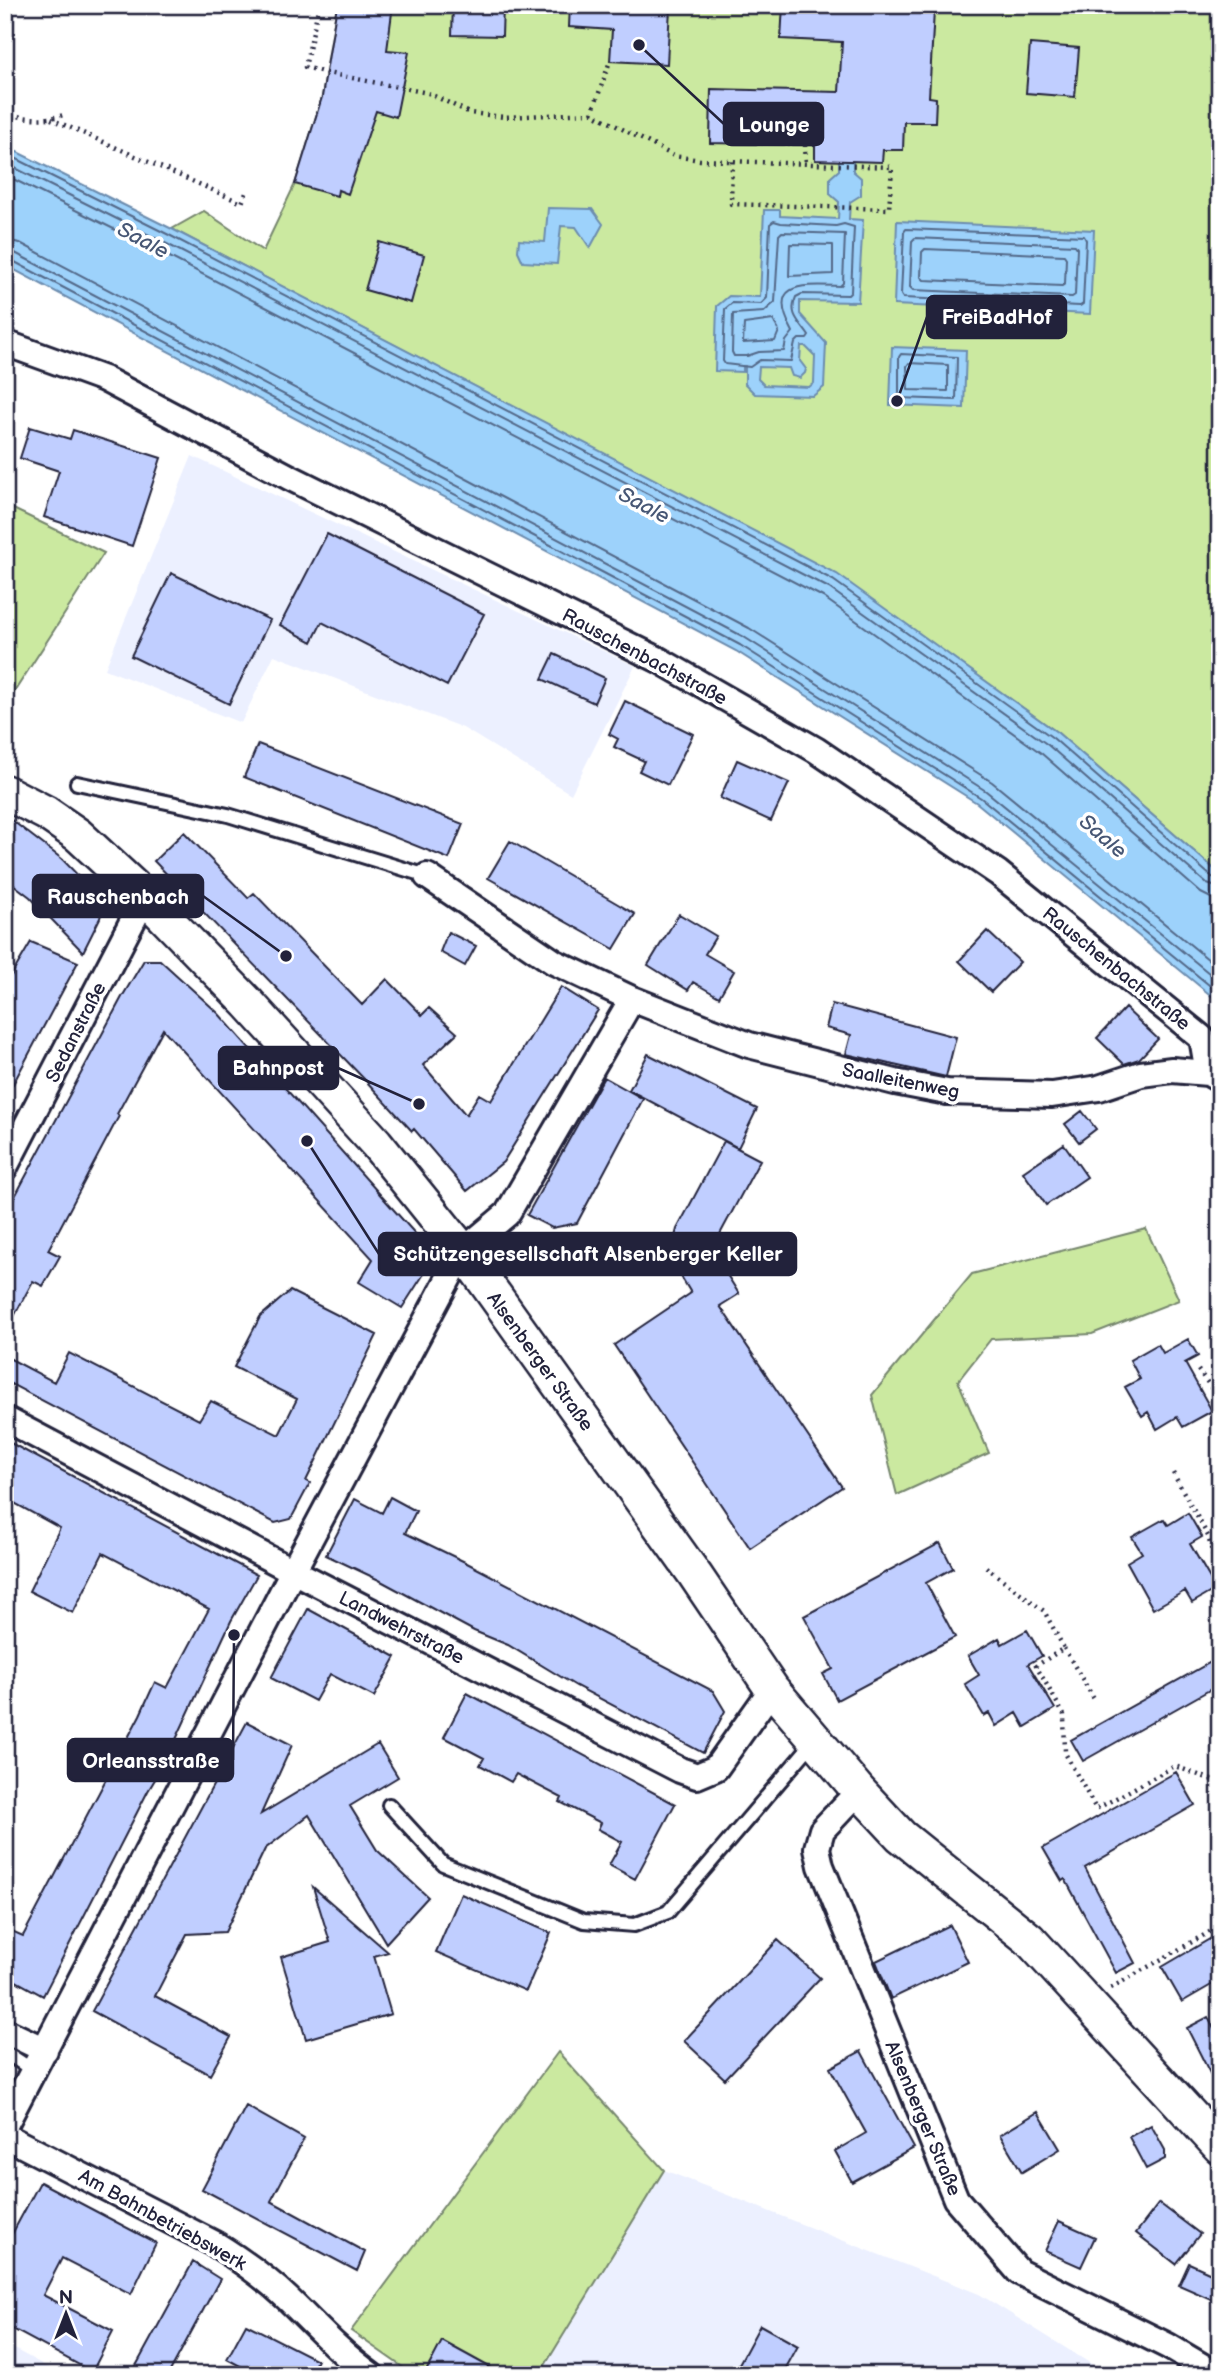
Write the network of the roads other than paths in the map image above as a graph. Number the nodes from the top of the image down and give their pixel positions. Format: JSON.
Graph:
{"nodes":[{"id":1,"x":5,"y":343,"type":"edge"},
{"id":2,"x":77,"y":783,"type":"dead end"},
{"id":3,"x":5,"y":792,"type":"edge"},
{"id":4,"x":427,"y":876,"type":"joint"},
{"id":5,"x":145,"y":897,"type":"junction"},
{"id":6,"x":632,"y":999,"type":"junction"},
{"id":7,"x":1214,"y":1077,"type":"edge"},
{"id":8,"x":5,"y":1167,"type":"edge"},
{"id":9,"x":463,"y":1251,"type":"junction"},
{"id":10,"x":5,"y":1419,"type":"edge"},
{"id":11,"x":293,"y":1571,"type":"junction"},
{"id":12,"x":772,"y":1689,"type":"junction"},
{"id":13,"x":815,"y":1740,"type":"junction"},
{"id":14,"x":859,"y":1791,"type":"junction"},
{"id":15,"x":389,"y":1805,"type":"dead end"},
{"id":16,"x":5,"y":2031,"type":"edge"},
{"id":17,"x":5,"y":2052,"type":"edge"},
{"id":18,"x":40,"y":2060,"type":"junction"},
{"id":19,"x":6,"y":2126,"type":"edge"},
{"id":20,"x":1220,"y":2147,"type":"edge"},
{"id":21,"x":371,"y":2375,"type":"edge"},
{"id":22,"x":1217,"y":2375,"type":"edge"}],
"edges":[{"from":1,"to":7,"type":"street","name":"Rauschenbachstraße"},
{"from":2,"to":4,"type":"lane"},
{"from":3,"to":5,"type":"street","name":"Alsenberger Straße"},
{"from":4,"to":6,"type":"street","name":"Saalleitenweg"},
{"from":5,"to":8,"type":"street","name":"Sedanstraße"},
{"from":5,"to":9,"type":"street","name":"Alsenberger Straße"},
{"from":6,"to":7,"type":"street","name":"Saalleitenweg"},
{"from":6,"to":9,"type":"street"},
{"from":9,"to":11,"type":"street"},
{"from":9,"to":12,"type":"street","name":"Alsenberger Straße"},
{"from":10,"to":11,"type":"street","name":"Landwehrstraße"},
{"from":11,"to":12,"type":"street","name":"Landwehrstraße"},
{"from":11,"to":18,"type":"street"},
{"from":12,"to":13,"type":"street","name":"Alsenberger Straße"},
{"from":13,"to":14,"type":"street","name":"Alsenberger Straße"},
{"from":13,"to":15,"type":"lane"},
{"from":14,"to":20,"type":"street","name":"Alsenberger Straße"},
{"from":14,"to":22,"type":"street","name":"Alsenberger Straße"},
{"from":16,"to":18,"type":"street"},
{"from":17,"to":18,"type":"lane"},
{"from":18,"to":19,"type":"street"},
{"from":19,"to":21,"type":"street","name":"Am Bahnbetriebswerk"}]}
